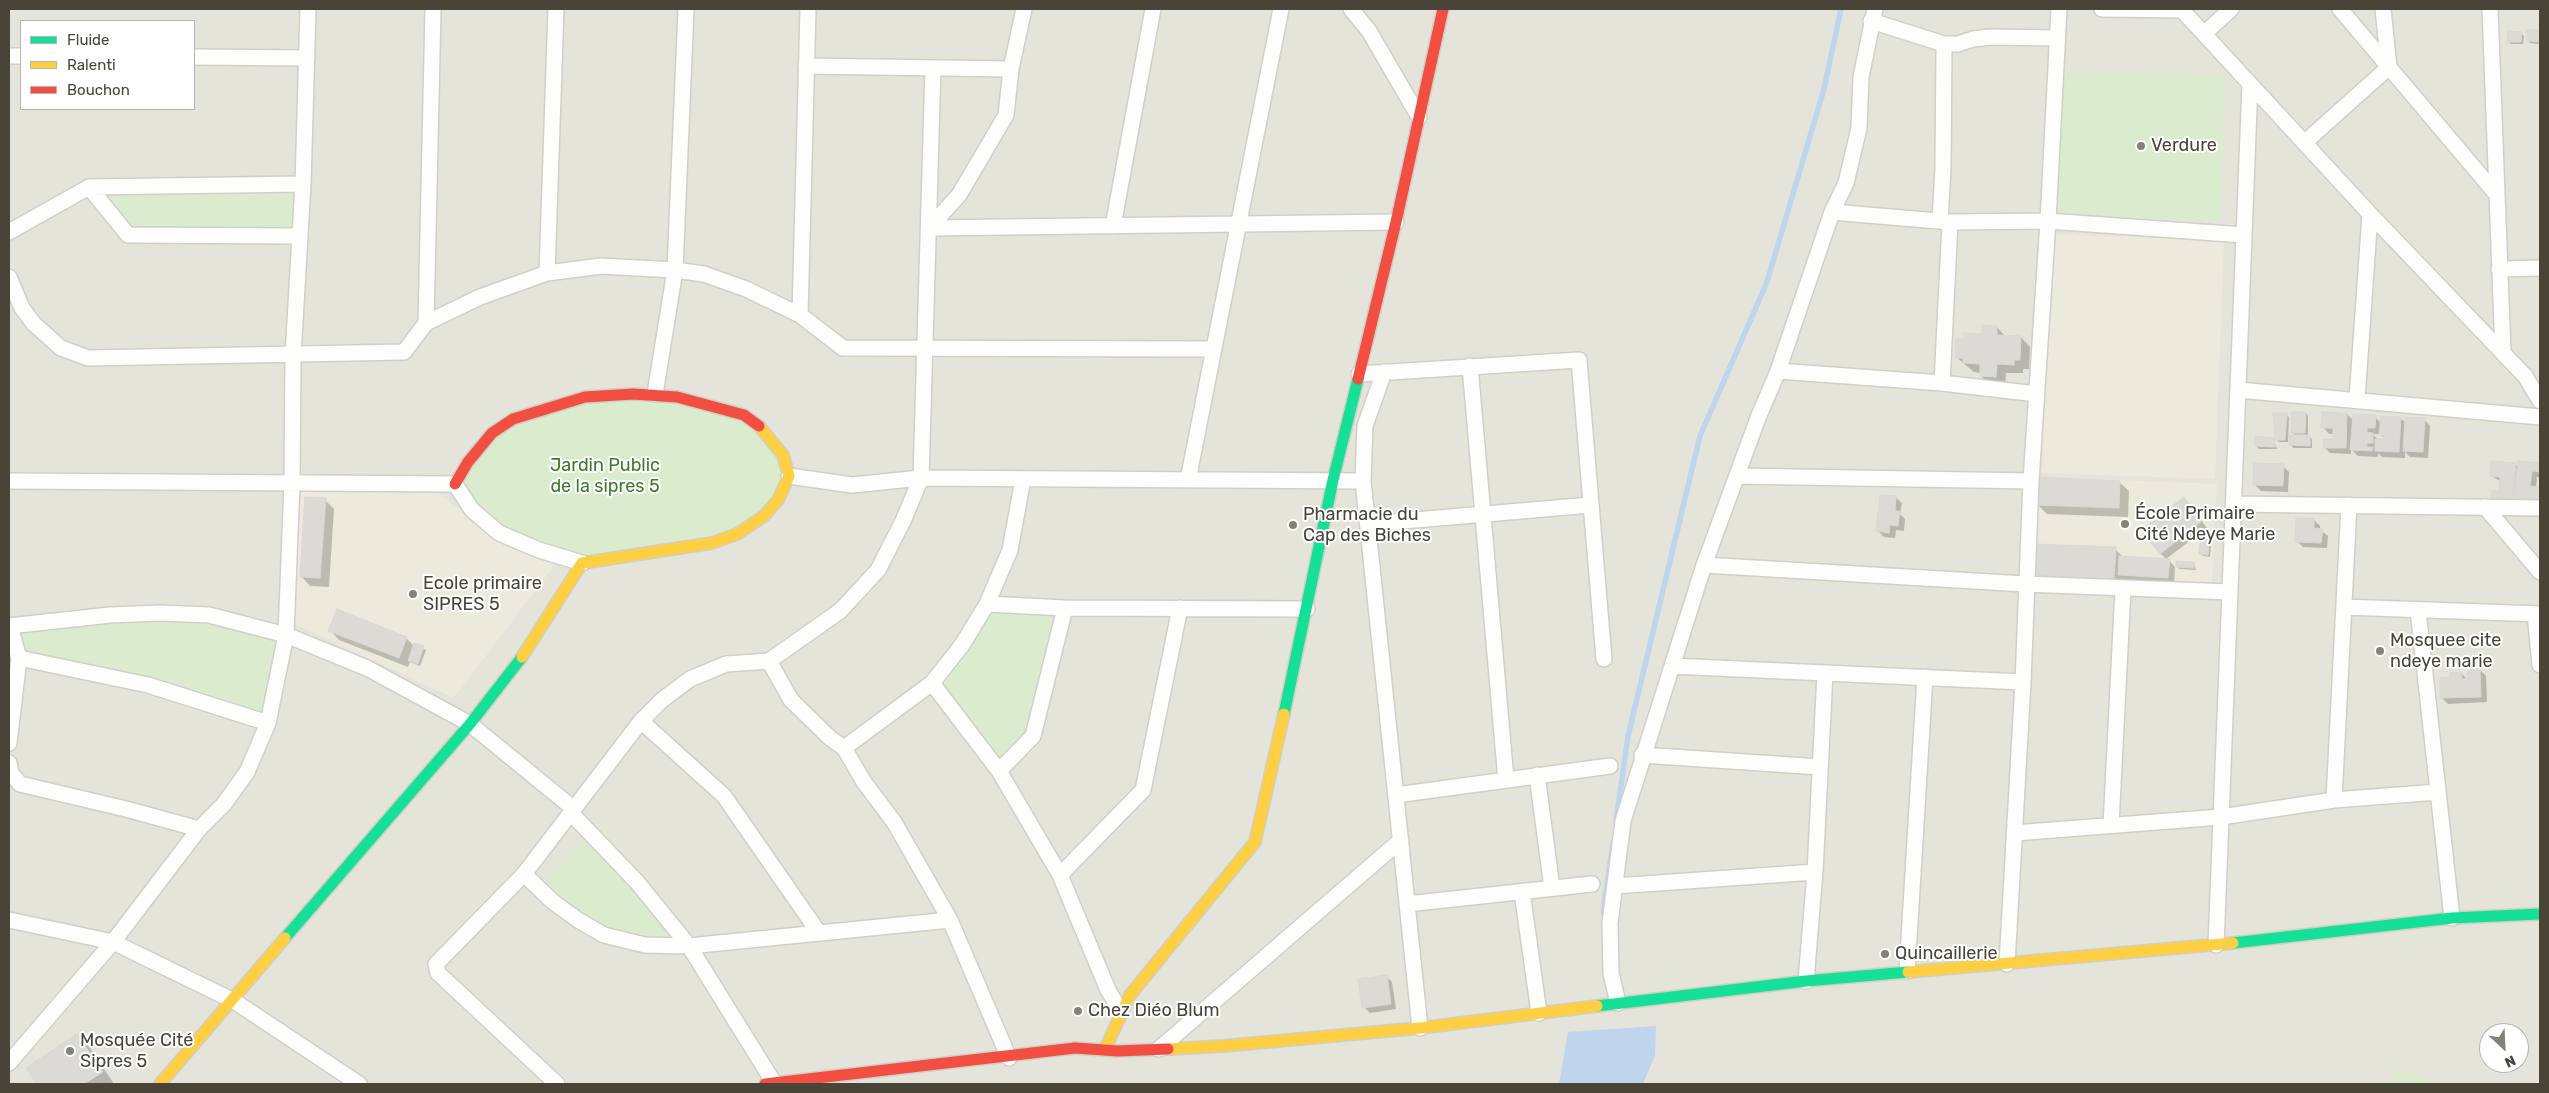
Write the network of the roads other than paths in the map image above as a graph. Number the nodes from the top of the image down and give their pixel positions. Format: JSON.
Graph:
{"nodes":[{"id":1,"x":308,"y":9,"type":"edge"},
{"id":2,"x":432,"y":9,"type":"edge"},
{"id":3,"x":556,"y":9,"type":"edge"},
{"id":4,"x":686,"y":9,"type":"edge"},
{"id":5,"x":808,"y":9,"type":"edge"},
{"id":6,"x":1024,"y":9,"type":"edge"},
{"id":7,"x":1153,"y":9,"type":"edge"},
{"id":8,"x":1281,"y":9,"type":"edge"},
{"id":9,"x":1351,"y":9,"type":"edge"},
{"id":10,"x":1443,"y":9,"type":"edge"},
{"id":11,"x":2059,"y":9,"type":"edge"},
{"id":12,"x":2102,"y":9,"type":"edge"},
{"id":13,"x":2231,"y":9,"type":"edge"},
{"id":14,"x":2340,"y":9,"type":"edge"},
{"id":15,"x":2383,"y":9,"type":"edge"},
{"id":16,"x":2490,"y":9,"type":"edge"},
{"id":17,"x":2182,"y":10,"type":"edge"},
{"id":18,"x":1873,"y":15,"type":"edge"},
{"id":19,"x":2204,"y":33,"type":"junction"},
{"id":20,"x":2056,"y":38,"type":"junction"},
{"id":21,"x":1944,"y":44,"type":"junction"},
{"id":22,"x":195,"y":57,"type":"edge"},
{"id":23,"x":307,"y":58,"type":"junction"},
{"id":24,"x":806,"y":66,"type":"junction"},
{"id":25,"x":2389,"y":67,"type":"junction"},
{"id":26,"x":933,"y":68,"type":"junction"},
{"id":27,"x":1011,"y":69,"type":"junction"},
{"id":28,"x":2250,"y":84,"type":"junction"},
{"id":29,"x":1419,"y":117,"type":"junction"},
{"id":30,"x":2304,"y":143,"type":"junction"},
{"id":31,"x":303,"y":184,"type":"junction"},
{"id":32,"x":89,"y":187,"type":"junction"},
{"id":33,"x":2497,"y":196,"type":"junction"},
{"id":34,"x":1832,"y":212,"type":"junction"},
{"id":35,"x":2370,"y":214,"type":"junction"},
{"id":36,"x":2048,"y":221,"type":"junction"},
{"id":37,"x":1396,"y":222,"type":"junction"},
{"id":38,"x":1945,"y":222,"type":"junction"},
{"id":39,"x":1238,"y":224,"type":"junction"},
{"id":40,"x":1113,"y":226,"type":"junction"},
{"id":41,"x":928,"y":228,"type":"junction"},
{"id":42,"x":9,"y":232,"type":"edge"},
{"id":43,"x":2244,"y":234,"type":"junction"},
{"id":44,"x":300,"y":236,"type":"junction"},
{"id":45,"x":2540,"y":268,"type":"edge"},
{"id":46,"x":2499,"y":269,"type":"junction"},
{"id":47,"x":675,"y":270,"type":"junction"},
{"id":48,"x":547,"y":273,"type":"junction"},
{"id":49,"x":9,"y":277,"type":"edge"},
{"id":50,"x":800,"y":315,"type":"junction"},
{"id":51,"x":426,"y":323,"type":"junction"},
{"id":52,"x":925,"y":348,"type":"junction"},
{"id":53,"x":1213,"y":349,"type":"junction"},
{"id":54,"x":2503,"y":352,"type":"junction"},
{"id":55,"x":294,"y":356,"type":"junction"},
{"id":56,"x":1470,"y":366,"type":"junction"},
{"id":57,"x":1778,"y":370,"type":"junction"},
{"id":58,"x":1384,"y":372,"type":"junction"},
{"id":59,"x":1359,"y":374,"type":"junction"},
{"id":60,"x":1942,"y":383,"type":"junction"},
{"id":61,"x":2238,"y":390,"type":"junction"},
{"id":62,"x":655,"y":394,"type":"junction"},
{"id":63,"x":2037,"y":394,"type":"junction"},
{"id":64,"x":2357,"y":399,"type":"junction"},
{"id":65,"x":2540,"y":401,"type":"edge"},
{"id":66,"x":2540,"y":417,"type":"edge"},
{"id":67,"x":789,"y":476,"type":"junction"},
{"id":68,"x":1738,"y":476,"type":"junction"},
{"id":69,"x":921,"y":478,"type":"junction"},
{"id":70,"x":1023,"y":479,"type":"junction"},
{"id":71,"x":1188,"y":480,"type":"junction"},
{"id":72,"x":1333,"y":480,"type":"junction"},
{"id":73,"x":1363,"y":480,"type":"junction"},
{"id":74,"x":9,"y":481,"type":"edge"},
{"id":75,"x":2031,"y":481,"type":"junction"},
{"id":76,"x":292,"y":484,"type":"junction"},
{"id":77,"x":454,"y":484,"type":"junction"},
{"id":78,"x":2233,"y":504,"type":"junction"},
{"id":79,"x":1591,"y":505,"type":"junction"},
{"id":80,"x":2349,"y":505,"type":"junction"},
{"id":81,"x":2485,"y":507,"type":"junction"},
{"id":82,"x":2540,"y":508,"type":"edge"},
{"id":83,"x":1483,"y":514,"type":"junction"},
{"id":84,"x":1368,"y":524,"type":"junction"},
{"id":85,"x":582,"y":563,"type":"junction"},
{"id":86,"x":1704,"y":565,"type":"junction"},
{"id":87,"x":2540,"y":572,"type":"edge"},
{"id":88,"x":2025,"y":584,"type":"junction"},
{"id":89,"x":2123,"y":589,"type":"junction"},
{"id":90,"x":2230,"y":592,"type":"junction"},
{"id":91,"x":987,"y":604,"type":"junction"},
{"id":92,"x":2344,"y":607,"type":"junction"},
{"id":93,"x":1065,"y":608,"type":"junction"},
{"id":94,"x":1180,"y":608,"type":"junction"},
{"id":95,"x":1307,"y":609,"type":"junction"},
{"id":96,"x":2418,"y":610,"type":"junction"},
{"id":97,"x":2537,"y":614,"type":"edge"},
{"id":98,"x":10,"y":626,"type":"edge"},
{"id":99,"x":286,"y":635,"type":"junction"},
{"id":100,"x":19,"y":658,"type":"junction"},
{"id":101,"x":1604,"y":659,"type":"dead end"},
{"id":102,"x":769,"y":661,"type":"junction"},
{"id":103,"x":1672,"y":666,"type":"junction"},
{"id":104,"x":2540,"y":666,"type":"edge"},
{"id":105,"x":1825,"y":673,"type":"junction"},
{"id":106,"x":1925,"y":677,"type":"junction"},
{"id":107,"x":932,"y":682,"type":"junction"},
{"id":108,"x":2023,"y":682,"type":"junction"},
{"id":109,"x":641,"y":722,"type":"junction"},
{"id":110,"x":268,"y":723,"type":"junction"},
{"id":111,"x":470,"y":724,"type":"junction"},
{"id":112,"x":9,"y":743,"type":"edge"},
{"id":113,"x":844,"y":748,"type":"junction"},
{"id":114,"x":1642,"y":755,"type":"junction"},
{"id":115,"x":9,"y":763,"type":"edge"},
{"id":116,"x":1610,"y":766,"type":"dead end"},
{"id":117,"x":1820,"y":767,"type":"junction"},
{"id":118,"x":999,"y":771,"type":"junction"},
{"id":119,"x":1537,"y":776,"type":"junction"},
{"id":120,"x":1506,"y":780,"type":"junction"},
{"id":121,"x":2438,"y":792,"type":"junction"},
{"id":122,"x":1396,"y":795,"type":"junction"},
{"id":123,"x":2334,"y":800,"type":"junction"},
{"id":124,"x":573,"y":811,"type":"junction"},
{"id":125,"x":2221,"y":816,"type":"junction"},
{"id":126,"x":2111,"y":825,"type":"junction"},
{"id":127,"x":199,"y":829,"type":"junction"},
{"id":128,"x":2014,"y":833,"type":"junction"},
{"id":129,"x":1400,"y":840,"type":"junction"},
{"id":130,"x":1815,"y":872,"type":"junction"},
{"id":131,"x":524,"y":874,"type":"junction"},
{"id":132,"x":1060,"y":876,"type":"junction"},
{"id":133,"x":1592,"y":884,"type":"dead end"},
{"id":134,"x":1615,"y":886,"type":"junction"},
{"id":135,"x":1552,"y":888,"type":"junction"},
{"id":136,"x":1522,"y":892,"type":"junction"},
{"id":137,"x":1407,"y":904,"type":"junction"},
{"id":138,"x":2540,"y":914,"type":"edge"},
{"id":139,"x":2452,"y":918,"type":"junction"},
{"id":140,"x":9,"y":920,"type":"edge"},
{"id":141,"x":950,"y":920,"type":"junction"},
{"id":142,"x":819,"y":932,"type":"junction"},
{"id":143,"x":113,"y":942,"type":"junction"},
{"id":144,"x":2216,"y":945,"type":"junction"},
{"id":145,"x":689,"y":946,"type":"junction"},
{"id":146,"x":2007,"y":964,"type":"junction"},
{"id":147,"x":1907,"y":971,"type":"junction"},
{"id":148,"x":1806,"y":981,"type":"junction"},
{"id":149,"x":234,"y":1001,"type":"junction"},
{"id":150,"x":1618,"y":1004,"type":"junction"},
{"id":151,"x":1121,"y":1012,"type":"junction"},
{"id":152,"x":1539,"y":1013,"type":"junction"},
{"id":153,"x":1420,"y":1028,"type":"junction"},
{"id":154,"x":1105,"y":1049,"type":"junction"},
{"id":155,"x":1159,"y":1049,"type":"junction"},
{"id":156,"x":1009,"y":1058,"type":"junction"},
{"id":157,"x":9,"y":1063,"type":"edge"},
{"id":158,"x":160,"y":1084,"type":"edge"},
{"id":159,"x":359,"y":1084,"type":"edge"},
{"id":160,"x":557,"y":1084,"type":"edge"},
{"id":161,"x":769,"y":1084,"type":"edge"}],
"edges":[{"from":1,"to":23,"type":"street"},
{"from":2,"to":51,"type":"street"},
{"from":3,"to":48,"type":"street"},
{"from":4,"to":47,"type":"street"},
{"from":5,"to":24,"type":"street"},
{"from":6,"to":27,"type":"street"},
{"from":7,"to":40,"type":"street"},
{"from":8,"to":39,"type":"street"},
{"from":9,"to":29,"type":"street"},
{"from":10,"to":29,"type":"street"},
{"from":11,"to":20,"type":"street"},
{"from":12,"to":17,"type":"street"},
{"from":13,"to":19,"type":"street"},
{"from":14,"to":25,"type":"street"},
{"from":15,"to":25,"type":"street"},
{"from":16,"to":33,"type":"street"},
{"from":17,"to":19,"type":"street"},
{"from":18,"to":21,"type":"street"},
{"from":18,"to":34,"type":"street"},
{"from":19,"to":28,"type":"street"},
{"from":20,"to":21,"type":"street"},
{"from":20,"to":36,"type":"street"},
{"from":21,"to":38,"type":"street"},
{"from":22,"to":23,"type":"street"},
{"from":23,"to":31,"type":"street"},
{"from":24,"to":26,"type":"street"},
{"from":24,"to":50,"type":"street"},
{"from":25,"to":30,"type":"street"},
{"from":25,"to":33,"type":"street"},
{"from":26,"to":27,"type":"street"},
{"from":26,"to":41,"type":"street"},
{"from":27,"to":41,"type":"street"},
{"from":28,"to":30,"type":"street"},
{"from":28,"to":43,"type":"street"},
{"from":29,"to":37,"type":"street"},
{"from":30,"to":35,"type":"street"},
{"from":31,"to":32,"type":"street"},
{"from":31,"to":44,"type":"street"},
{"from":32,"to":42,"type":"street"},
{"from":32,"to":44,"type":"street"},
{"from":33,"to":46,"type":"street"},
{"from":34,"to":38,"type":"street"},
{"from":34,"to":57,"type":"street"},
{"from":35,"to":54,"type":"street"},
{"from":35,"to":64,"type":"street"},
{"from":36,"to":38,"type":"street"},
{"from":36,"to":43,"type":"street"},
{"from":36,"to":63,"type":"street"},
{"from":37,"to":39,"type":"street"},
{"from":37,"to":59,"type":"street"},
{"from":38,"to":60,"type":"street"},
{"from":39,"to":40,"type":"street"},
{"from":39,"to":53,"type":"street"},
{"from":40,"to":41,"type":"street"},
{"from":41,"to":52,"type":"street"},
{"from":43,"to":61,"type":"street"},
{"from":44,"to":55,"type":"street"},
{"from":45,"to":46,"type":"street"},
{"from":46,"to":54,"type":"street"},
{"from":47,"to":48,"type":"street"},
{"from":47,"to":50,"type":"street"},
{"from":47,"to":62,"type":"street"},
{"from":48,"to":51,"type":"street"},
{"from":49,"to":55,"type":"street"},
{"from":50,"to":52,"type":"street"},
{"from":51,"to":55,"type":"street"},
{"from":52,"to":53,"type":"street"},
{"from":52,"to":69,"type":"street"},
{"from":53,"to":71,"type":"street"},
{"from":54,"to":65,"type":"street"},
{"from":55,"to":76,"type":"street"},
{"from":56,"to":58,"type":"street"},
{"from":56,"to":79,"type":"street"},
{"from":56,"to":83,"type":"street"},
{"from":57,"to":60,"type":"street"},
{"from":57,"to":68,"type":"street"},
{"from":58,"to":59,"type":"street"},
{"from":58,"to":73,"type":"street"},
{"from":59,"to":72,"type":"street"},
{"from":60,"to":63,"type":"street"},
{"from":61,"to":64,"type":"street"},
{"from":61,"to":78,"type":"street"},
{"from":62,"to":67,"type":"street"},
{"from":62,"to":77,"type":"street"},
{"from":63,"to":75,"type":"street"},
{"from":64,"to":66,"type":"street"},
{"from":67,"to":69,"type":"street"},
{"from":67,"to":85,"type":"street"},
{"from":68,"to":75,"type":"street"},
{"from":68,"to":86,"type":"street"},
{"from":69,"to":70,"type":"street"},
{"from":69,"to":102,"type":"street"},
{"from":70,"to":71,"type":"street"},
{"from":70,"to":91,"type":"street"},
{"from":71,"to":72,"type":"street"},
{"from":72,"to":73,"type":"street"},
{"from":72,"to":95,"type":"street"},
{"from":73,"to":84,"type":"street"},
{"from":74,"to":76,"type":"street"},
{"from":75,"to":88,"type":"street"},
{"from":76,"to":77,"type":"street"},
{"from":76,"to":99,"type":"street"},
{"from":77,"to":85,"type":"street"},
{"from":78,"to":80,"type":"street"},
{"from":78,"to":90,"type":"street"},
{"from":79,"to":83,"type":"street"},
{"from":79,"to":101,"type":"street"},
{"from":80,"to":81,"type":"street"},
{"from":80,"to":92,"type":"street"},
{"from":81,"to":82,"type":"street"},
{"from":81,"to":87,"type":"street"},
{"from":83,"to":84,"type":"street"},
{"from":83,"to":120,"type":"street"},
{"from":84,"to":122,"type":"street"},
{"from":85,"to":111,"type":"street"},
{"from":86,"to":88,"type":"street"},
{"from":86,"to":103,"type":"street"},
{"from":88,"to":89,"type":"street"},
{"from":88,"to":108,"type":"street"},
{"from":89,"to":90,"type":"street"},
{"from":89,"to":126,"type":"street"},
{"from":90,"to":125,"type":"street"},
{"from":91,"to":93,"type":"street"},
{"from":91,"to":107,"type":"street"},
{"from":92,"to":96,"type":"street"},
{"from":92,"to":123,"type":"street"},
{"from":93,"to":94,"type":"street"},
{"from":93,"to":118,"type":"street"},
{"from":94,"to":95,"type":"street"},
{"from":94,"to":132,"type":"street"},
{"from":95,"to":151,"type":"street"},
{"from":96,"to":97,"type":"street"},
{"from":96,"to":121,"type":"street"},
{"from":97,"to":104,"type":"street"},
{"from":98,"to":99,"type":"street"},
{"from":98,"to":100,"type":"street"},
{"from":99,"to":110,"type":"street"},
{"from":99,"to":111,"type":"street"},
{"from":100,"to":110,"type":"street"},
{"from":100,"to":112,"type":"street"},
{"from":102,"to":109,"type":"street"},
{"from":102,"to":113,"type":"street"},
{"from":103,"to":105,"type":"street"},
{"from":103,"to":114,"type":"street"},
{"from":105,"to":106,"type":"street"},
{"from":105,"to":117,"type":"street"},
{"from":106,"to":108,"type":"street"},
{"from":106,"to":147,"type":"street"},
{"from":107,"to":113,"type":"street"},
{"from":107,"to":118,"type":"street"},
{"from":108,"to":128,"type":"street"},
{"from":109,"to":124,"type":"street"},
{"from":109,"to":142,"type":"street"},
{"from":110,"to":127,"type":"street"},
{"from":111,"to":124,"type":"street"},
{"from":111,"to":149,"type":"street"},
{"from":113,"to":141,"type":"street"},
{"from":114,"to":117,"type":"street"},
{"from":114,"to":134,"type":"street"},
{"from":115,"to":127,"type":"street"},
{"from":116,"to":119,"type":"street"},
{"from":117,"to":130,"type":"street"},
{"from":118,"to":132,"type":"street"},
{"from":119,"to":120,"type":"street"},
{"from":119,"to":135,"type":"street"},
{"from":120,"to":122,"type":"street"},
{"from":121,"to":123,"type":"street"},
{"from":121,"to":139,"type":"street"},
{"from":122,"to":129,"type":"street"},
{"from":123,"to":125,"type":"street"},
{"from":124,"to":131,"type":"street"},
{"from":124,"to":145,"type":"street"},
{"from":125,"to":126,"type":"street"},
{"from":125,"to":144,"type":"street"},
{"from":126,"to":128,"type":"street"},
{"from":127,"to":143,"type":"street"},
{"from":128,"to":146,"type":"street"},
{"from":129,"to":137,"type":"street"},
{"from":129,"to":155,"type":"street"},
{"from":130,"to":134,"type":"street"},
{"from":130,"to":148,"type":"street"},
{"from":131,"to":145,"type":"street"},
{"from":131,"to":160,"type":"street"},
{"from":132,"to":151,"type":"street"},
{"from":133,"to":135,"type":"street"},
{"from":134,"to":150,"type":"street"},
{"from":135,"to":136,"type":"street"},
{"from":136,"to":137,"type":"street"},
{"from":136,"to":152,"type":"street"},
{"from":137,"to":153,"type":"street"},
{"from":138,"to":139,"type":"street"},
{"from":139,"to":144,"type":"street"},
{"from":140,"to":143,"type":"street"},
{"from":141,"to":142,"type":"street"},
{"from":141,"to":156,"type":"street"},
{"from":142,"to":145,"type":"street"},
{"from":143,"to":149,"type":"street"},
{"from":143,"to":157,"type":"street"},
{"from":144,"to":146,"type":"street"},
{"from":145,"to":161,"type":"street"},
{"from":146,"to":147,"type":"street"},
{"from":147,"to":148,"type":"street"},
{"from":148,"to":150,"type":"street"},
{"from":149,"to":158,"type":"street"},
{"from":149,"to":159,"type":"street"},
{"from":150,"to":152,"type":"street"},
{"from":151,"to":154,"type":"street"},
{"from":152,"to":153,"type":"street"},
{"from":153,"to":155,"type":"street"},
{"from":154,"to":155,"type":"street"},
{"from":154,"to":156,"type":"street"},
{"from":156,"to":161,"type":"street"}]}
